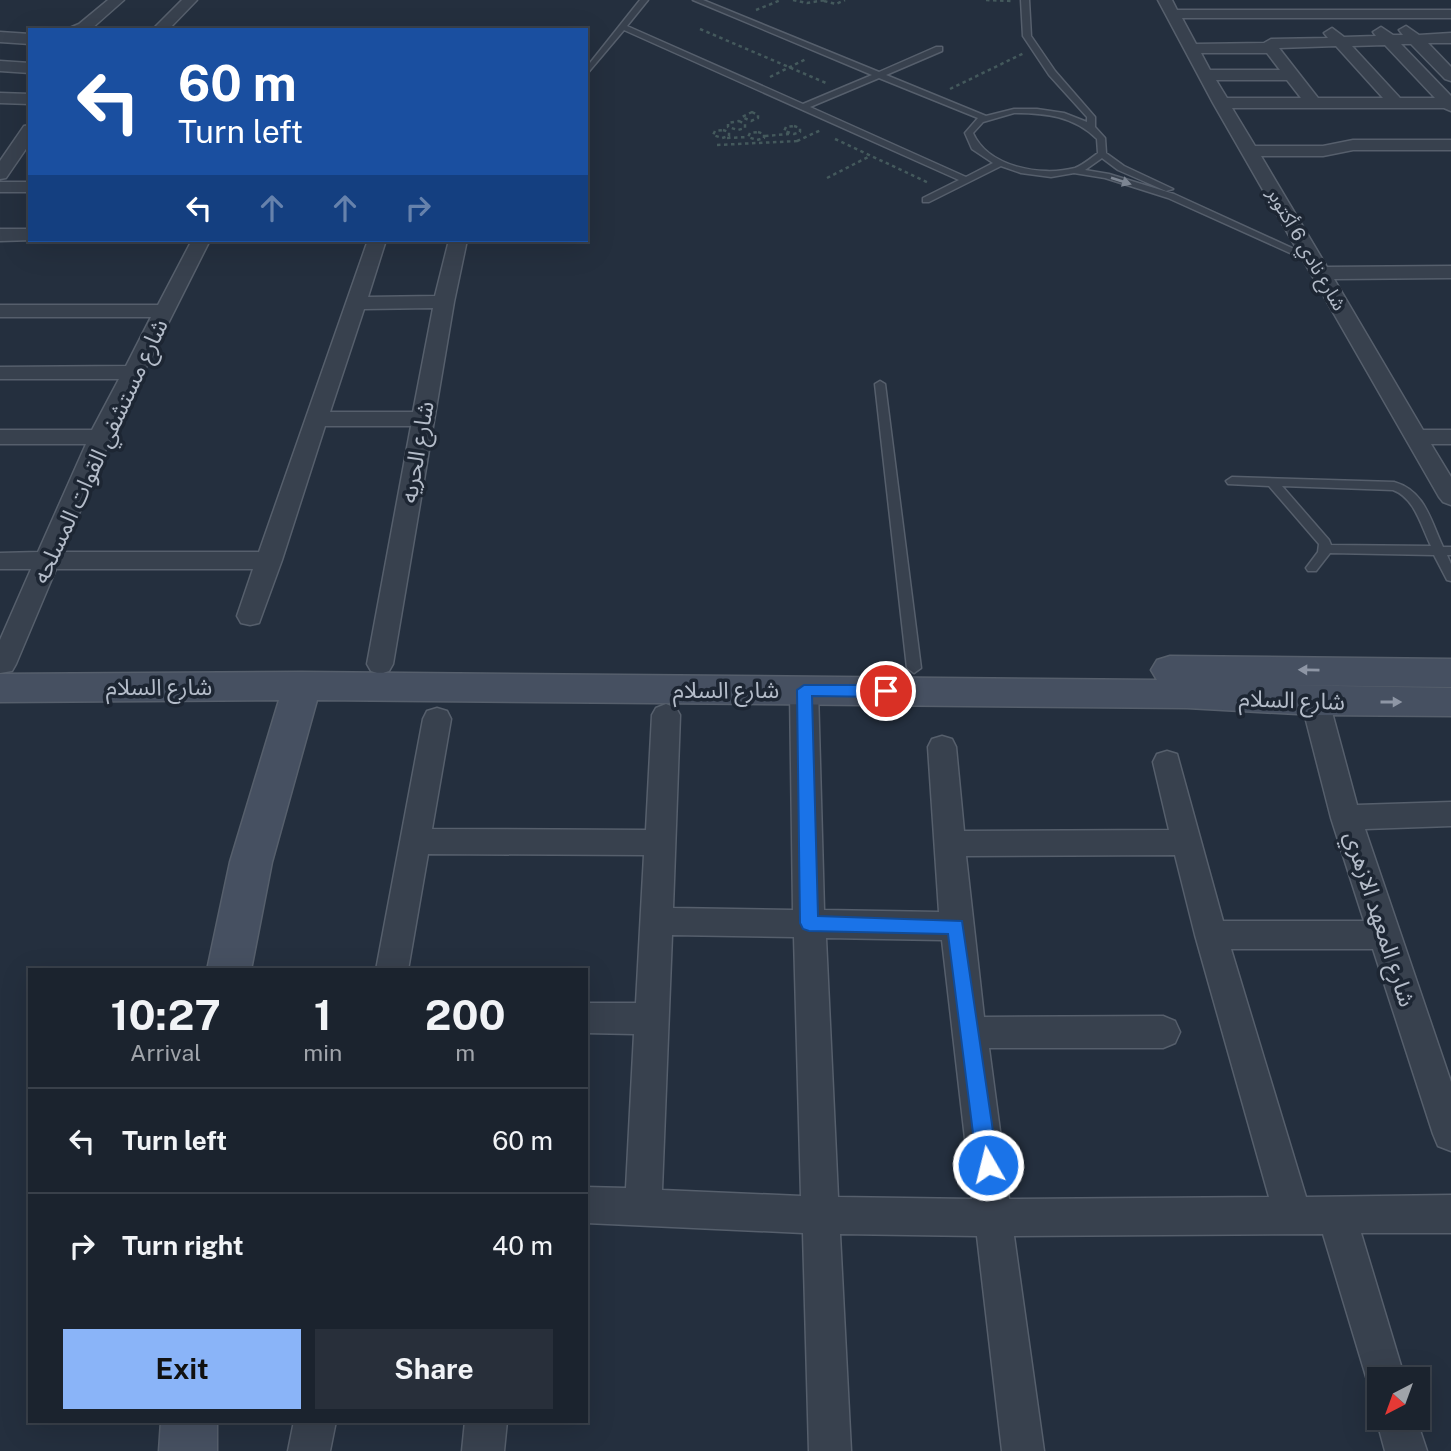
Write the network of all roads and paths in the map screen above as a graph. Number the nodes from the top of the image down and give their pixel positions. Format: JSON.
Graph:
{"nodes":[{"id":1,"x":117,"y":0,"type":"edge"},
{"id":2,"x":190,"y":0,"type":"edge"},
{"id":3,"x":644,"y":0,"type":"edge"},
{"id":4,"x":697,"y":0,"type":"edge"},
{"id":5,"x":793,"y":0,"type":"edge"},
{"id":6,"x":824,"y":0,"type":"edge"},
{"id":7,"x":845,"y":0,"type":"edge"},
{"id":8,"x":1253,"y":0,"type":"edge"},
{"id":9,"x":986,"y":1,"type":"edge"},
{"id":10,"x":1026,"y":1,"type":"edge"},
{"id":11,"x":1168,"y":7,"type":"edge"},
{"id":12,"x":1451,"y":13,"type":"edge"},
{"id":13,"x":1257,"y":18,"type":"junction"},
{"id":14,"x":1371,"y":22,"type":"junction"},
{"id":15,"x":1399,"y":22,"type":"junction"},
{"id":16,"x":1427,"y":22,"type":"junction"},
{"id":17,"x":1451,"y":22,"type":"edge"},
{"id":18,"x":1293,"y":23,"type":"junction"},
{"id":19,"x":1323,"y":23,"type":"junction"},
{"id":20,"x":1348,"y":23,"type":"junction"},
{"id":21,"x":624,"y":27,"type":"junction"},
{"id":22,"x":82,"y":28,"type":"edge"},
{"id":23,"x":161,"y":28,"type":"edge"},
{"id":24,"x":699,"y":29,"type":"dead end"},
{"id":25,"x":1414,"y":38,"type":"junction"},
{"id":26,"x":2,"y":39,"type":"edge"},
{"id":27,"x":28,"y":39,"type":"edge"},
{"id":28,"x":1366,"y":40,"type":"junction"},
{"id":29,"x":1389,"y":40,"type":"junction"},
{"id":30,"x":1341,"y":41,"type":"junction"},
{"id":31,"x":1448,"y":41,"type":"edge"},
{"id":32,"x":1306,"y":42,"type":"junction"},
{"id":33,"x":1273,"y":45,"type":"junction"},
{"id":34,"x":1034,"y":48,"type":"junction"},
{"id":35,"x":939,"y":49,"type":"dead end"},
{"id":36,"x":1190,"y":49,"type":"junction"},
{"id":37,"x":821,"y":51,"type":"junction"},
{"id":38,"x":1382,"y":58,"type":"dead end"},
{"id":39,"x":0,"y":66,"type":"edge"},
{"id":40,"x":789,"y":67,"type":"junction"},
{"id":41,"x":28,"y":68,"type":"edge"},
{"id":42,"x":588,"y":71,"type":"edge"},
{"id":43,"x":879,"y":75,"type":"junction"},
{"id":44,"x":1205,"y":75,"type":"junction"},
{"id":45,"x":1292,"y":75,"type":"junction"},
{"id":46,"x":1451,"y":76,"type":"edge"},
{"id":47,"x":754,"y":85,"type":"junction"},
{"id":48,"x":1407,"y":85,"type":"dead end"},
{"id":49,"x":843,"y":90,"type":"junction"},
{"id":50,"x":27,"y":96,"type":"edge"},
{"id":51,"x":933,"y":97,"type":"junction"},
{"id":52,"x":0,"y":98,"type":"edge"},
{"id":53,"x":1396,"y":103,"type":"junction"},
{"id":54,"x":1450,"y":105,"type":"edge"},
{"id":55,"x":804,"y":107,"type":"junction"},
{"id":56,"x":1223,"y":107,"type":"junction"},
{"id":57,"x":1329,"y":115,"type":"junction"},
{"id":58,"x":984,"y":118,"type":"junction"},
{"id":59,"x":747,"y":120,"type":"dead end"},
{"id":60,"x":743,"y":122,"type":"junction"},
{"id":61,"x":1438,"y":125,"type":"edge"},
{"id":62,"x":825,"y":128,"type":"dead end"},
{"id":63,"x":1091,"y":128,"type":"junction"},
{"id":64,"x":728,"y":130,"type":"junction"},
{"id":65,"x":28,"y":133,"type":"edge"},
{"id":66,"x":789,"y":134,"type":"dead end"},
{"id":67,"x":765,"y":136,"type":"junction"},
{"id":68,"x":748,"y":137,"type":"junction"},
{"id":69,"x":726,"y":138,"type":"junction"},
{"id":70,"x":799,"y":141,"type":"junction"},
{"id":71,"x":758,"y":142,"type":"junction"},
{"id":72,"x":792,"y":144,"type":"dead end"},
{"id":73,"x":717,"y":145,"type":"dead end"},
{"id":74,"x":1353,"y":145,"type":"junction"},
{"id":75,"x":889,"y":146,"type":"junction"},
{"id":76,"x":1250,"y":151,"type":"junction"},
{"id":77,"x":1102,"y":154,"type":"junction"},
{"id":78,"x":998,"y":164,"type":"junction"},
{"id":79,"x":1071,"y":171,"type":"junction"},
{"id":80,"x":0,"y":174,"type":"edge"},
{"id":81,"x":827,"y":178,"type":"dead end"},
{"id":82,"x":966,"y":180,"type":"junction"},
{"id":83,"x":0,"y":187,"type":"edge"},
{"id":84,"x":28,"y":187,"type":"edge"},
{"id":85,"x":1171,"y":196,"type":"junction"},
{"id":86,"x":926,"y":200,"type":"dead end"},
{"id":87,"x":0,"y":235,"type":"edge"},
{"id":88,"x":28,"y":235,"type":"edge"},
{"id":89,"x":200,"y":242,"type":"edge"},
{"id":90,"x":376,"y":242,"type":"edge"},
{"id":91,"x":458,"y":242,"type":"edge"},
{"id":92,"x":1451,"y":272,"type":"edge"},
{"id":93,"x":1320,"y":274,"type":"junction"},
{"id":94,"x":1451,"y":285,"type":"edge"},
{"id":95,"x":444,"y":302,"type":"junction"},
{"id":96,"x":354,"y":303,"type":"junction"},
{"id":97,"x":0,"y":311,"type":"edge"},
{"id":98,"x":164,"y":311,"type":"junction"},
{"id":99,"x":134,"y":372,"type":"junction"},
{"id":100,"x":0,"y":373,"type":"edge"},
{"id":101,"x":880,"y":384,"type":"dead end"},
{"id":102,"x":317,"y":419,"type":"junction"},
{"id":103,"x":423,"y":419,"type":"junction"},
{"id":104,"x":0,"y":437,"type":"edge"},
{"id":105,"x":100,"y":437,"type":"junction"},
{"id":106,"x":1416,"y":437,"type":"junction"},
{"id":107,"x":1451,"y":437,"type":"edge"},
{"id":108,"x":1232,"y":481,"type":"dead end"},
{"id":109,"x":1272,"y":482,"type":"junction"},
{"id":110,"x":1451,"y":498,"type":"edge"},
{"id":111,"x":1325,"y":549,"type":"junction"},
{"id":112,"x":1445,"y":551,"type":"edge"},
{"id":113,"x":270,"y":560,"type":"junction"},
{"id":114,"x":0,"y":561,"type":"edge"},
{"id":115,"x":47,"y":561,"type":"junction"},
{"id":116,"x":1312,"y":568,"type":"dead end"},
{"id":117,"x":1451,"y":577,"type":"edge"},
{"id":118,"x":250,"y":616,"type":"dead end"},
{"id":119,"x":380,"y":664,"type":"junction"},
{"id":120,"x":914,"y":668,"type":"junction"},
{"id":121,"x":1,"y":672,"type":"edge"},
{"id":122,"x":1451,"y":673,"type":"edge"},
{"id":123,"x":1183,"y":682,"type":"junction"},
{"id":124,"x":302,"y":686,"type":"junction"},
{"id":125,"x":804,"y":690,"type":"junction"},
{"id":126,"x":1314,"y":701,"type":"junction"},
{"id":127,"x":1451,"y":702,"type":"edge"},
{"id":128,"x":666,"y":715,"type":"dead end"},
{"id":129,"x":438,"y":719,"type":"dead end"},
{"id":130,"x":942,"y":747,"type":"dead end"},
{"id":131,"x":1167,"y":762,"type":"dead end"},
{"id":132,"x":1451,"y":814,"type":"edge"},
{"id":133,"x":1346,"y":818,"type":"junction"},
{"id":134,"x":416,"y":841,"type":"junction"},
{"id":135,"x":1188,"y":842,"type":"junction"},
{"id":136,"x":659,"y":843,"type":"junction"},
{"id":137,"x":950,"y":844,"type":"junction"},
{"id":138,"x":655,"y":921,"type":"junction"},
{"id":139,"x":809,"y":923,"type":"junction"},
{"id":140,"x":956,"y":926,"type":"junction"},
{"id":141,"x":1211,"y":935,"type":"junction"},
{"id":142,"x":1385,"y":935,"type":"junction"},
{"id":143,"x":229,"y":968,"type":"edge"},
{"id":144,"x":392,"y":968,"type":"edge"},
{"id":145,"x":588,"y":1018,"type":"edge"},
{"id":146,"x":650,"y":1019,"type":"junction"},
{"id":147,"x":1163,"y":1032,"type":"dead end"},
{"id":148,"x":970,"y":1033,"type":"junction"},
{"id":149,"x":1439,"y":1065,"type":"edge"},
{"id":150,"x":1451,"y":1134,"type":"edge"},
{"id":151,"x":588,"y":1205,"type":"edge"},
{"id":152,"x":643,"y":1207,"type":"junction"},
{"id":153,"x":1336,"y":1214,"type":"junction"},
{"id":154,"x":1451,"y":1214,"type":"edge"},
{"id":155,"x":820,"y":1215,"type":"junction"},
{"id":156,"x":1293,"y":1217,"type":"junction"},
{"id":157,"x":995,"y":1218,"type":"junction"},
{"id":158,"x":1381,"y":1367,"type":"edge"},
{"id":159,"x":189,"y":1423,"type":"edge"},
{"id":160,"x":315,"y":1423,"type":"edge"},
{"id":161,"x":486,"y":1423,"type":"edge"},
{"id":162,"x":1400,"y":1430,"type":"edge"},
{"id":163,"x":188,"y":1451,"type":"edge"},
{"id":164,"x":309,"y":1451,"type":"edge"},
{"id":165,"x":483,"y":1451,"type":"edge"},
{"id":166,"x":830,"y":1451,"type":"edge"},
{"id":167,"x":1023,"y":1451,"type":"edge"},
{"id":168,"x":1406,"y":1451,"type":"edge"}],
"edges":[{"from":1,"to":22,"type":"street"},
{"from":2,"to":23,"type":"street"},
{"from":3,"to":21,"type":"lane"},
{"from":4,"to":37,"type":"lane"},
{"from":5,"to":6,"type":"path"},
{"from":6,"to":7,"type":"path"},
{"from":8,"to":13,"type":"street"},
{"from":9,"to":10,"type":"path"},
{"from":10,"to":34,"type":"lane"},
{"from":11,"to":13,"type":"street"},
{"from":11,"to":36,"type":"street","name":"شارع نادي 6 أكتوبر"},
{"from":12,"to":13,"type":"street"},
{"from":13,"to":18,"type":"street"},
{"from":13,"to":33,"type":"street"},
{"from":14,"to":15,"type":"street"},
{"from":14,"to":20,"type":"street"},
{"from":14,"to":29,"type":"street"},
{"from":15,"to":16,"type":"street"},
{"from":15,"to":25,"type":"street"},
{"from":16,"to":17,"type":"street"},
{"from":16,"to":31,"type":"street"},
{"from":18,"to":19,"type":"street"},
{"from":18,"to":32,"type":"street"},
{"from":19,"to":20,"type":"street"},
{"from":19,"to":30,"type":"street"},
{"from":20,"to":28,"type":"street"},
{"from":21,"to":42,"type":"lane"},
{"from":21,"to":47,"type":"lane"},
{"from":24,"to":40,"type":"path"},
{"from":25,"to":29,"type":"street"},
{"from":25,"to":31,"type":"street"},
{"from":25,"to":46,"type":"street"},
{"from":26,"to":27,"type":"street"},
{"from":28,"to":29,"type":"street"},
{"from":28,"to":30,"type":"street"},
{"from":28,"to":38,"type":"street"},
{"from":29,"to":54,"type":"street"},
{"from":30,"to":32,"type":"street"},
{"from":30,"to":53,"type":"street"},
{"from":32,"to":33,"type":"street"},
{"from":33,"to":36,"type":"street"},
{"from":33,"to":45,"type":"street"},
{"from":34,"to":51,"type":"path"},
{"from":34,"to":63,"type":"lane"},
{"from":35,"to":43,"type":"lane"},
{"from":36,"to":44,"type":"street","name":"شارع نادي 6 أكتوبر"},
{"from":37,"to":40,"type":"path"},
{"from":37,"to":43,"type":"lane"},
{"from":39,"to":41,"type":"street"},
{"from":40,"to":47,"type":"path"},
{"from":40,"to":49,"type":"path"},
{"from":43,"to":49,"type":"lane"},
{"from":43,"to":51,"type":"lane"},
{"from":44,"to":45,"type":"street"},
{"from":44,"to":56,"type":"street","name":"شارع نادي 6 أكتوبر"},
{"from":45,"to":57,"type":"street"},
{"from":47,"to":55,"type":"lane"},
{"from":48,"to":61,"type":"street"},
{"from":49,"to":55,"type":"lane"},
{"from":50,"to":52,"type":"street"},
{"from":51,"to":58,"type":"lane"},
{"from":53,"to":57,"type":"street"},
{"from":53,"to":61,"type":"street"},
{"from":54,"to":61,"type":"street"},
{"from":55,"to":75,"type":"lane"},
{"from":56,"to":57,"type":"street"},
{"from":56,"to":76,"type":"street","name":"شارع نادي 6 أكتوبر"},
{"from":57,"to":61,"type":"street"},
{"from":57,"to":74,"type":"street"},
{"from":58,"to":63,"type":"lane"},
{"from":58,"to":78,"type":"lane"},
{"from":59,"to":60,"type":"path"},
{"from":60,"to":64,"type":"path"},
{"from":60,"to":64,"type":"path"},
{"from":61,"to":74,"type":"street"},
{"from":62,"to":70,"type":"path"},
{"from":63,"to":77,"type":"lane"},
{"from":64,"to":69,"type":"path"},
{"from":64,"to":69,"type":"path"},
{"from":65,"to":80,"type":"street"},
{"from":66,"to":67,"type":"path"},
{"from":67,"to":68,"type":"path"},
{"from":67,"to":71,"type":"path"},
{"from":68,"to":69,"type":"path"},
{"from":68,"to":71,"type":"path"},
{"from":70,"to":71,"type":"path"},
{"from":70,"to":72,"type":"path"},
{"from":71,"to":73,"type":"path"},
{"from":74,"to":76,"type":"street"},
{"from":75,"to":81,"type":"path"},
{"from":75,"to":82,"type":"lane"},
{"from":76,"to":93,"type":"street","name":"شارع نادي 6 أكتوبر"},
{"from":77,"to":79,"type":"lane"},
{"from":77,"to":85,"type":"lane"},
{"from":78,"to":79,"type":"lane"},
{"from":78,"to":82,"type":"lane"},
{"from":79,"to":85,"type":"lane","one_way":true},
{"from":82,"to":86,"type":"lane"},
{"from":83,"to":84,"type":"street"},
{"from":85,"to":93,"type":"lane"},
{"from":87,"to":88,"type":"street"},
{"from":89,"to":98,"type":"street","name":"شارع مستشفي القوات المسلحه"},
{"from":90,"to":96,"type":"street"},
{"from":91,"to":95,"type":"street","name":"شارع الحريه"},
{"from":92,"to":93,"type":"street"},
{"from":93,"to":94,"type":"street"},
{"from":93,"to":106,"type":"street","name":"شارع نادي 6 أكتوبر"},
{"from":95,"to":96,"type":"street"},
{"from":95,"to":103,"type":"street","name":"شارع الحريه"},
{"from":96,"to":102,"type":"street"},
{"from":97,"to":98,"type":"street"},
{"from":98,"to":99,"type":"street","name":"شارع مستشفي القوات المسلحه"},
{"from":99,"to":100,"type":"street"},
{"from":99,"to":105,"type":"street","name":"شارع مستشفي القوات المسلحه"},
{"from":101,"to":120,"type":"lane"},
{"from":102,"to":103,"type":"street"},
{"from":102,"to":113,"type":"street"},
{"from":103,"to":119,"type":"street","name":"شارع الحريه"},
{"from":104,"to":105,"type":"street"},
{"from":105,"to":115,"type":"street","name":"شارع مستشفي القوات المسلحه"},
{"from":106,"to":107,"type":"street"},
{"from":106,"to":110,"type":"street","name":"شارع نادي 6 أكتوبر"},
{"from":108,"to":109,"type":"lane"},
{"from":109,"to":111,"type":"lane"},
{"from":109,"to":112,"type":"lane"},
{"from":111,"to":112,"type":"lane"},
{"from":111,"to":116,"type":"lane"},
{"from":112,"to":117,"type":"lane"},
{"from":113,"to":115,"type":"street"},
{"from":113,"to":118,"type":"street"},
{"from":114,"to":115,"type":"street"},
{"from":115,"to":121,"type":"street","name":"شارع مستشفي القوات المسلحه"},
{"from":119,"to":120,"type":"street","name":"شارع السلام"},
{"from":119,"to":121,"type":"street","name":"شارع السلام"},
{"from":120,"to":123,"type":"street","name":"شارع السلام"},
{"from":121,"to":124,"type":"street","name":"شارع السلام"},
{"from":122,"to":123,"type":"street","name":"شارع السلام","one_way":true},
{"from":123,"to":125,"type":"street","name":"شارع السلام"},
{"from":123,"to":126,"type":"street","name":"شارع السلام"},
{"from":124,"to":125,"type":"street","name":"شارع السلام"},
{"from":124,"to":143,"type":"street"},
{"from":125,"to":139,"type":"street"},
{"from":126,"to":127,"type":"street","name":"شارع السلام","one_way":true},
{"from":126,"to":133,"type":"street","name":"شارع المعهد الازهري"},
{"from":128,"to":136,"type":"street"},
{"from":129,"to":134,"type":"street"},
{"from":130,"to":137,"type":"street"},
{"from":131,"to":135,"type":"street"},
{"from":132,"to":133,"type":"street"},
{"from":133,"to":142,"type":"street","name":"شارع المعهد الازهري"},
{"from":134,"to":136,"type":"street"},
{"from":134,"to":144,"type":"street"},
{"from":135,"to":137,"type":"street"},
{"from":135,"to":141,"type":"street"},
{"from":136,"to":138,"type":"street"},
{"from":137,"to":140,"type":"street"},
{"from":138,"to":139,"type":"street"},
{"from":138,"to":146,"type":"street"},
{"from":139,"to":140,"type":"street"},
{"from":139,"to":155,"type":"street"},
{"from":140,"to":148,"type":"street"},
{"from":141,"to":142,"type":"street"},
{"from":141,"to":156,"type":"street"},
{"from":142,"to":149,"type":"street","name":"شارع المعهد الازهري"},
{"from":145,"to":146,"type":"street"},
{"from":146,"to":152,"type":"street"},
{"from":147,"to":148,"type":"street"},
{"from":148,"to":157,"type":"street"},
{"from":149,"to":150,"type":"street","name":"شارع المعهد الازهري"},
{"from":151,"to":152,"type":"street"},
{"from":152,"to":155,"type":"street"},
{"from":153,"to":154,"type":"street"},
{"from":153,"to":156,"type":"street"},
{"from":153,"to":158,"type":"street"},
{"from":155,"to":157,"type":"street"},
{"from":155,"to":166,"type":"street"},
{"from":156,"to":157,"type":"street"},
{"from":157,"to":167,"type":"street"},
{"from":159,"to":163,"type":"street"},
{"from":160,"to":164,"type":"street"},
{"from":161,"to":165,"type":"street"},
{"from":162,"to":168,"type":"street"}]}
